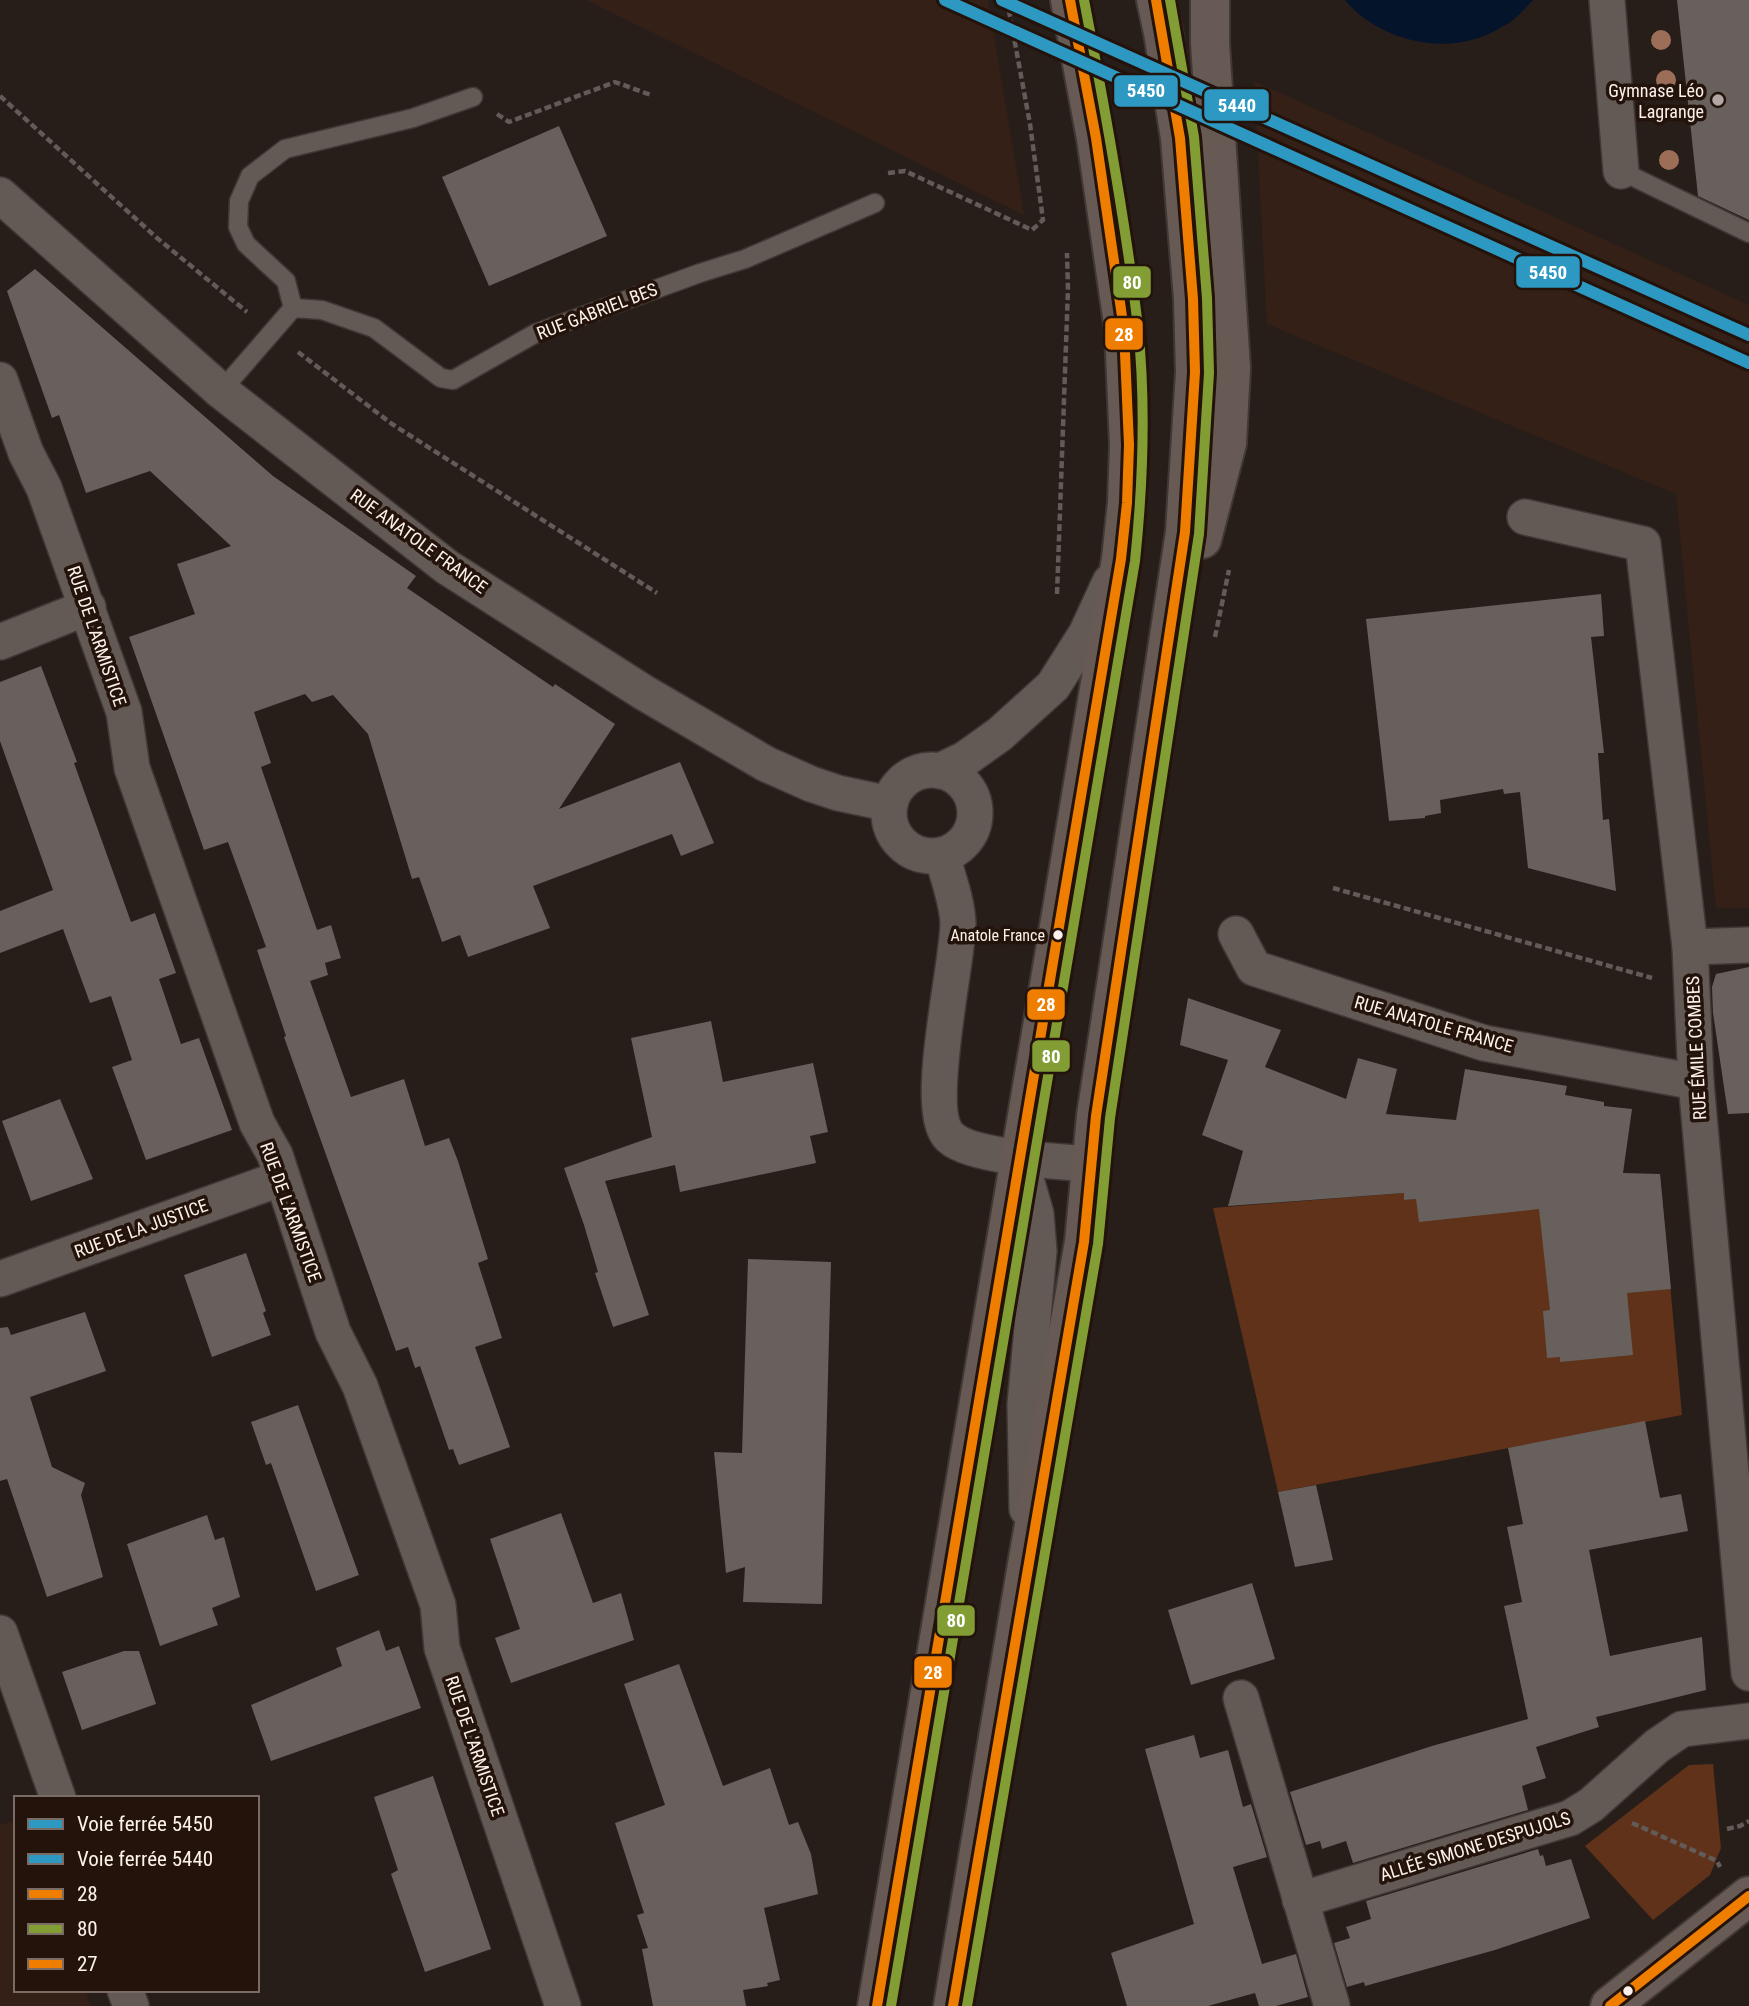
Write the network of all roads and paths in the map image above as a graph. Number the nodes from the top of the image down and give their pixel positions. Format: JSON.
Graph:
{"nodes":[{"id":1,"x":1007,"y":0,"type":"edge"},
{"id":2,"x":1070,"y":0,"type":"edge"},
{"id":3,"x":1156,"y":0,"type":"edge"},
{"id":4,"x":1210,"y":0,"type":"edge"},
{"id":5,"x":1607,"y":0,"type":"edge"},
{"id":6,"x":651,"y":95,"type":"dead end"},
{"id":7,"x":0,"y":96,"type":"edge"},
{"id":8,"x":473,"y":97,"type":"joint"},
{"id":9,"x":1621,"y":172,"type":"joint"},
{"id":10,"x":1,"y":197,"type":"edge"},
{"id":11,"x":875,"y":203,"type":"joint"},
{"id":12,"x":1749,"y":233,"type":"edge"},
{"id":13,"x":293,"y":308,"type":"junction"},
{"id":14,"x":273,"y":333,"type":"junction"},
{"id":15,"x":0,"y":380,"type":"edge"},
{"id":16,"x":221,"y":391,"type":"junction"},
{"id":17,"x":1525,"y":517,"type":"dead end"},
{"id":18,"x":1121,"y":559,"type":"junction"},
{"id":19,"x":657,"y":593,"type":"dead end"},
{"id":20,"x":88,"y":607,"type":"junction"},
{"id":21,"x":1171,"y":623,"type":"junction"},
{"id":22,"x":0,"y":642,"type":"edge"},
{"id":23,"x":940,"y":771,"type":"junction"},
{"id":24,"x":890,"y":804,"type":"junction"},
{"id":25,"x":942,"y":856,"type":"junction"},
{"id":26,"x":1333,"y":888,"type":"dead end"},
{"id":27,"x":1236,"y":934,"type":"dead end"},
{"id":28,"x":1749,"y":945,"type":"edge"},
{"id":29,"x":1690,"y":947,"type":"junction"},
{"id":30,"x":1693,"y":989,"type":"junction"},
{"id":31,"x":1696,"y":1082,"type":"junction"},
{"id":32,"x":1020,"y":1158,"type":"junction"},
{"id":33,"x":1092,"y":1164,"type":"junction"},
{"id":34,"x":282,"y":1178,"type":"junction"},
{"id":35,"x":0,"y":1279,"type":"edge"},
{"id":36,"x":1028,"y":1559,"type":"junction"},
{"id":37,"x":0,"y":1633,"type":"edge"},
{"id":38,"x":1749,"y":1673,"type":"edge"},
{"id":39,"x":1241,"y":1698,"type":"dead end"},
{"id":40,"x":1749,"y":1721,"type":"edge"},
{"id":41,"x":57,"y":1796,"type":"edge"},
{"id":42,"x":1591,"y":1805,"type":"junction"},
{"id":43,"x":1749,"y":1821,"type":"edge"},
{"id":44,"x":1727,"y":1829,"type":"dead end"},
{"id":45,"x":1737,"y":1887,"type":"edge"},
{"id":46,"x":1300,"y":1900,"type":"junction"},
{"id":47,"x":563,"y":2006,"type":"edge"},
{"id":48,"x":877,"y":2006,"type":"edge"},
{"id":49,"x":953,"y":2006,"type":"edge"},
{"id":50,"x":1332,"y":2006,"type":"edge"},
{"id":51,"x":1610,"y":2006,"type":"edge"}],
"edges":[{"from":1,"to":11,"type":"path"},
{"from":2,"to":18,"type":"main road"},
{"from":3,"to":21,"type":"main road"},
{"from":4,"to":21,"type":"main road"},
{"from":5,"to":9,"type":"street"},
{"from":6,"to":8,"type":"path"},
{"from":7,"to":14,"type":"path"},
{"from":8,"to":13,"type":"lane"},
{"from":9,"to":12,"type":"lane"},
{"from":10,"to":16,"type":"street","name":"RUE ANATOLE FRANCE"},
{"from":11,"to":13,"type":"lane","name":"RUE GABRIEL BES"},
{"from":13,"to":14,"type":"lane"},
{"from":14,"to":16,"type":"lane"},
{"from":14,"to":19,"type":"path"},
{"from":15,"to":20,"type":"street","name":"RUE DE L'ARMISTICE"},
{"from":16,"to":24,"type":"street","name":"RUE ANATOLE FRANCE"},
{"from":17,"to":29,"type":"street","name":"RUE ÉMILE COMBES"},
{"from":18,"to":23,"type":"street"},
{"from":18,"to":32,"type":"main road"},
{"from":20,"to":22,"type":"street"},
{"from":20,"to":34,"type":"street","name":"RUE DE L'ARMISTICE"},
{"from":21,"to":33,"type":"main road"},
{"from":23,"to":24,"type":"street"},
{"from":23,"to":25,"type":"street"},
{"from":24,"to":25,"type":"street"},
{"from":25,"to":32,"type":"street"},
{"from":26,"to":30,"type":"path"},
{"from":27,"to":31,"type":"street","name":"RUE ANATOLE FRANCE"},
{"from":28,"to":29,"type":"street"},
{"from":29,"to":30,"type":"street","name":"RUE ÉMILE COMBES"},
{"from":30,"to":31,"type":"street","name":"RUE ÉMILE COMBES"},
{"from":31,"to":38,"type":"street","name":"RUE ÉMILE COMBES"},
{"from":32,"to":33,"type":"street"},
{"from":32,"to":36,"type":"street"},
{"from":32,"to":48,"type":"main road"},
{"from":33,"to":36,"type":"main road"},
{"from":34,"to":35,"type":"street","name":"RUE DE LA JUSTICE"},
{"from":34,"to":47,"type":"street","name":"RUE DE L'ARMISTICE"},
{"from":36,"to":49,"type":"main road"},
{"from":37,"to":41,"type":"street"},
{"from":39,"to":46,"type":"street"},
{"from":40,"to":42,"type":"street","name":"ALLÉE SIMONE DESPUJOLS"},
{"from":42,"to":45,"type":"path"},
{"from":42,"to":46,"type":"street","name":"ALLÉE SIMONE DESPUJOLS"},
{"from":43,"to":44,"type":"path"},
{"from":45,"to":51,"type":"street"},
{"from":46,"to":50,"type":"street"}]}
